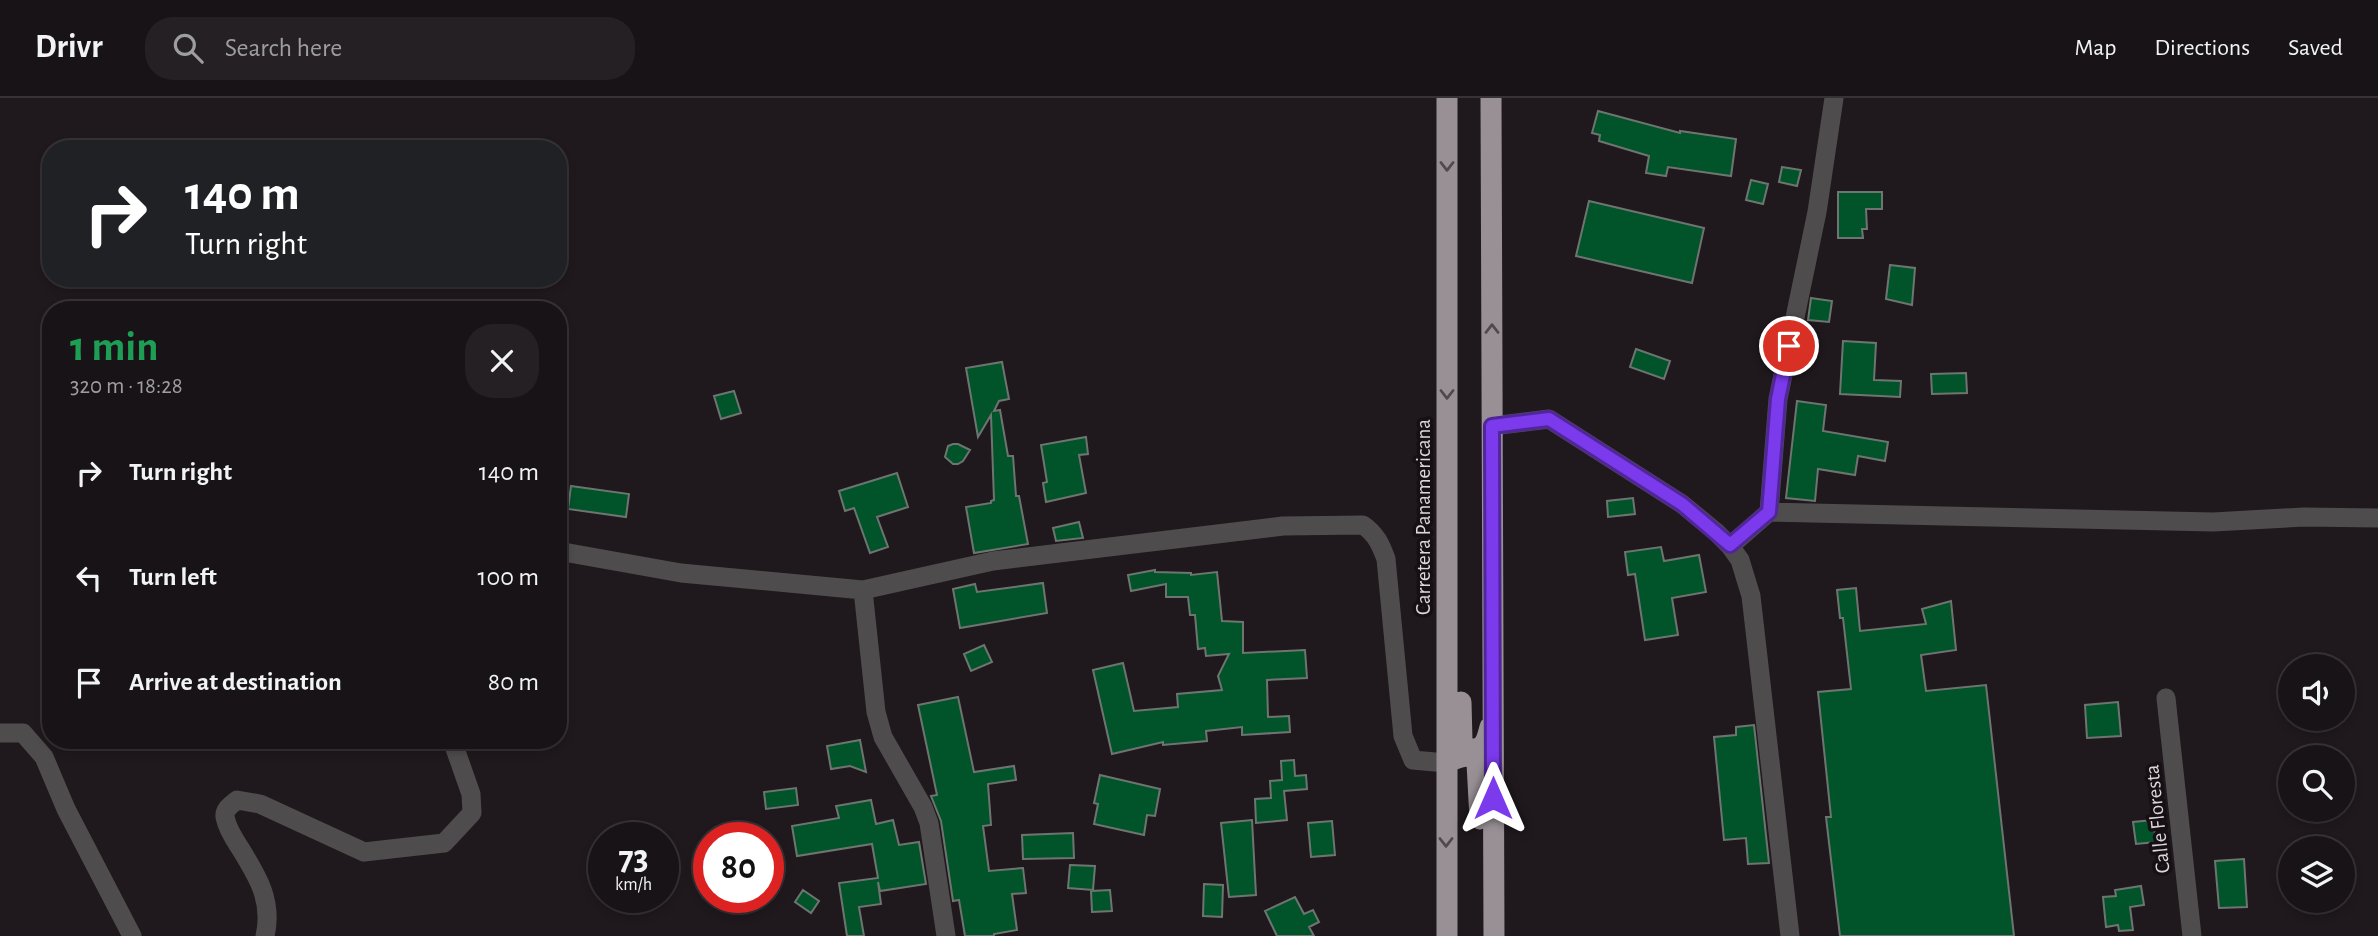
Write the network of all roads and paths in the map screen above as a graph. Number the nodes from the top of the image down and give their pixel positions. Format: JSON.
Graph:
{"nodes":[{"id":1,"x":1447,"y":98,"type":"edge"},
{"id":2,"x":1491,"y":98,"type":"edge"},
{"id":3,"x":1834,"y":98,"type":"edge"},
{"id":4,"x":1492,"y":426,"type":"junction"},
{"id":5,"x":1769,"y":512,"type":"junction"},
{"id":6,"x":2378,"y":518,"type":"edge"},
{"id":7,"x":1730,"y":545,"type":"junction"},
{"id":8,"x":567,"y":553,"type":"edge"},
{"id":9,"x":1448,"y":580,"type":"junction"},
{"id":10,"x":863,"y":590,"type":"junction"},
{"id":11,"x":2166,"y":698,"type":"dead end"},
{"id":12,"x":1493,"y":715,"type":"junction"},
{"id":13,"x":0,"y":733,"type":"edge"},
{"id":14,"x":455,"y":749,"type":"edge"},
{"id":15,"x":1446,"y":763,"type":"junction"},
{"id":16,"x":132,"y":936,"type":"edge"},
{"id":17,"x":265,"y":936,"type":"edge"},
{"id":18,"x":946,"y":936,"type":"edge"},
{"id":19,"x":1447,"y":936,"type":"edge"},
{"id":20,"x":1487,"y":936,"type":"edge"},
{"id":21,"x":1494,"y":936,"type":"edge"},
{"id":22,"x":1790,"y":936,"type":"edge"},
{"id":23,"x":2192,"y":936,"type":"edge"}],
"edges":[{"from":1,"to":9,"type":"highway","name":"Carretera Panamericana","one_way":true},
{"from":4,"to":2,"type":"highway","one_way":true},
{"from":3,"to":5,"type":"street"},
{"from":4,"to":7,"type":"street"},
{"from":4,"to":12,"type":"highway"},
{"from":5,"to":6,"type":"street"},
{"from":5,"to":7,"type":"street"},
{"from":7,"to":22,"type":"street"},
{"from":8,"to":10,"type":"street"},
{"from":9,"to":12,"type":"highway"},
{"from":9,"to":15,"type":"highway","name":"Carretera Panamericana"},
{"from":10,"to":15,"type":"street"},
{"from":10,"to":18,"type":"street"},
{"from":11,"to":23,"type":"street","name":"Calle Floresta"},
{"from":12,"to":21,"type":"highway"},
{"from":13,"to":16,"type":"street"},
{"from":14,"to":17,"type":"street"},
{"from":15,"to":19,"type":"highway","name":"Carretera Panamericana","one_way":true},
{"from":15,"to":20,"type":"highway"}]}
